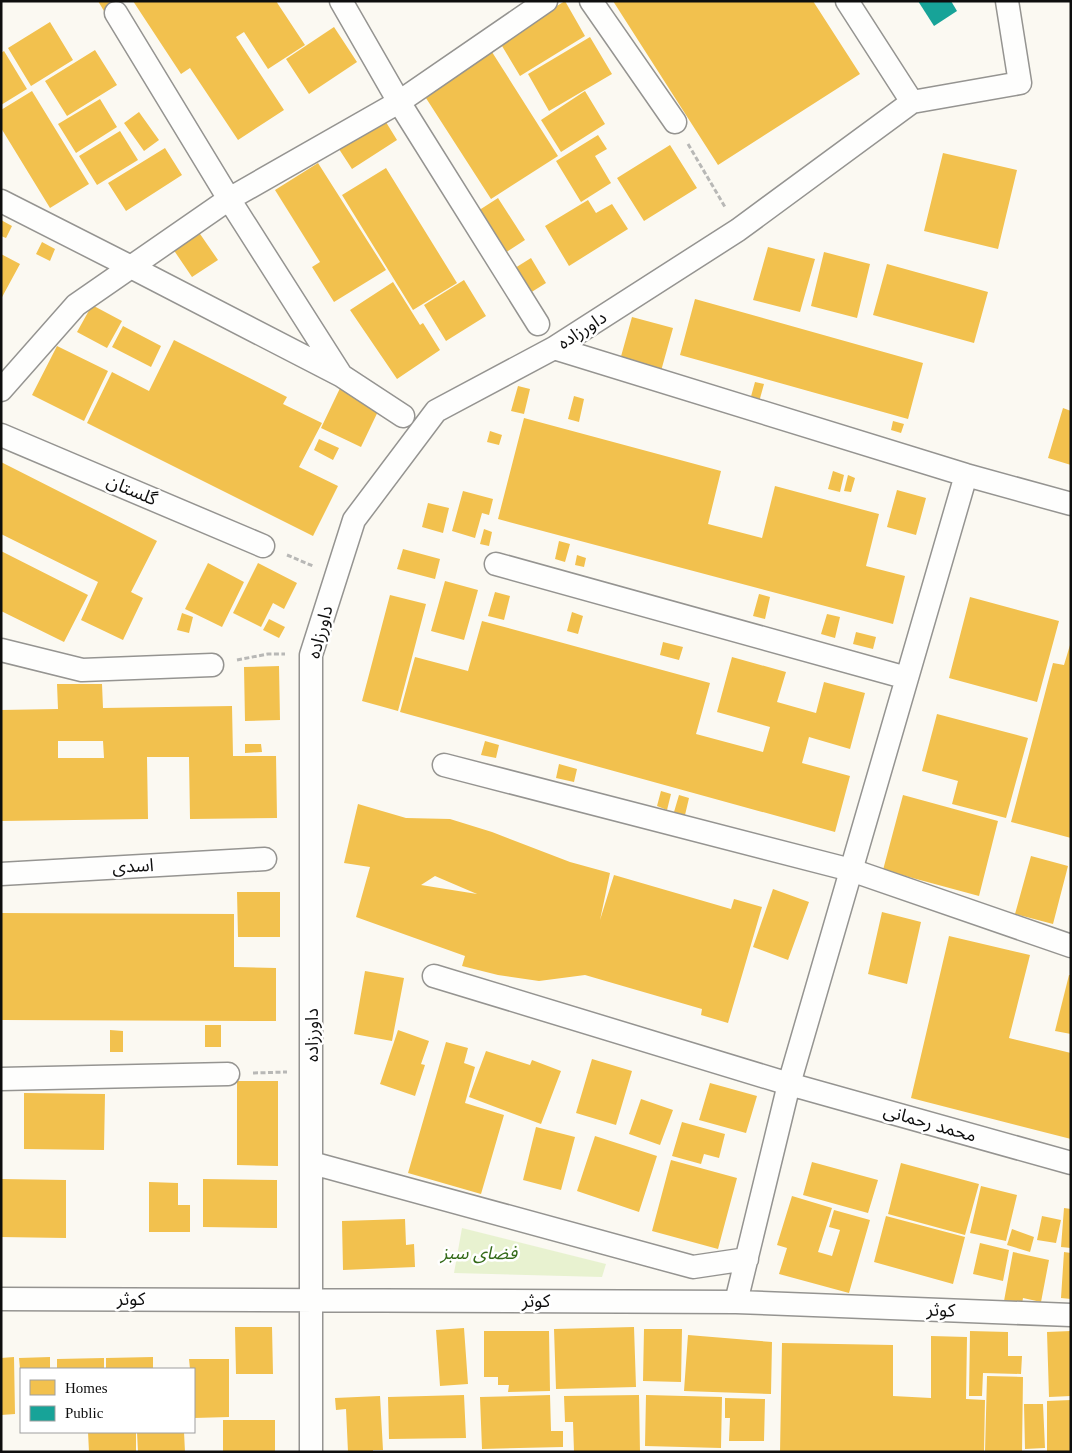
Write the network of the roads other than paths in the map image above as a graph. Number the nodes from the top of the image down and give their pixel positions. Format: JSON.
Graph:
{"nodes":[{"id":1,"x":342,"y":1,"type":"edge"},
{"id":2,"x":546,"y":1,"type":"edge"},
{"id":3,"x":591,"y":1,"type":"edge"},
{"id":4,"x":847,"y":1,"type":"edge"},
{"id":5,"x":1007,"y":1,"type":"edge"},
{"id":6,"x":116,"y":13,"type":"dead end"},
{"id":7,"x":399,"y":102,"type":"junction"},
{"id":8,"x":912,"y":102,"type":"junction"},
{"id":9,"x":675,"y":122,"type":"road end"},
{"id":10,"x":229,"y":199,"type":"junction"},
{"id":11,"x":1,"y":201,"type":"edge"},
{"id":12,"x":131,"y":267,"type":"junction"},
{"id":13,"x":538,"y":324,"type":"dead end"},
{"id":14,"x":554,"y":348,"type":"junction"},
{"id":15,"x":342,"y":376,"type":"junction"},
{"id":16,"x":1,"y":390,"type":"edge"},
{"id":17,"x":403,"y":416,"type":"dead end"},
{"id":18,"x":1,"y":435,"type":"edge"},
{"id":19,"x":966,"y":474,"type":"junction"},
{"id":20,"x":1071,"y":504,"type":"edge"},
{"id":21,"x":263,"y":546,"type":"road end"},
{"id":22,"x":496,"y":564,"type":"dead end"},
{"id":23,"x":1,"y":650,"type":"edge"},
{"id":24,"x":212,"y":665,"type":"road end"},
{"id":25,"x":907,"y":678,"type":"junction"},
{"id":26,"x":444,"y":764,"type":"dead end"},
{"id":27,"x":265,"y":859,"type":"dead end"},
{"id":28,"x":851,"y":870,"type":"junction"},
{"id":29,"x":1,"y":874,"type":"edge"},
{"id":30,"x":1071,"y":946,"type":"edge"},
{"id":31,"x":434,"y":976,"type":"dead end"},
{"id":32,"x":228,"y":1074,"type":"road end"},
{"id":33,"x":1,"y":1079,"type":"edge"},
{"id":34,"x":789,"y":1084,"type":"junction"},
{"id":35,"x":312,"y":1163,"type":"junction"},
{"id":36,"x":1071,"y":1163,"type":"edge"},
{"id":37,"x":747,"y":1259,"type":"junction"},
{"id":38,"x":1,"y":1299,"type":"edge"},
{"id":39,"x":312,"y":1299,"type":"junction"},
{"id":40,"x":736,"y":1302,"type":"junction"},
{"id":41,"x":1071,"y":1315,"type":"edge"},
{"id":42,"x":312,"y":1452,"type":"edge"}],
"edges":[{"from":1,"to":7,"type":"street"},
{"from":2,"to":7,"type":"street"},
{"from":3,"to":9,"type":"street"},
{"from":4,"to":8,"type":"street"},
{"from":5,"to":8,"type":"street"},
{"from":6,"to":10,"type":"street"},
{"from":7,"to":10,"type":"street"},
{"from":7,"to":13,"type":"street"},
{"from":8,"to":14,"type":"street","name":"داورزاده"},
{"from":10,"to":12,"type":"street"},
{"from":10,"to":15,"type":"street"},
{"from":11,"to":12,"type":"street"},
{"from":12,"to":15,"type":"street"},
{"from":12,"to":16,"type":"street"},
{"from":14,"to":19,"type":"street"},
{"from":14,"to":35,"type":"street","name":"داورزاده"},
{"from":15,"to":17,"type":"street"},
{"from":18,"to":21,"type":"street","name":"گلستان"},
{"from":19,"to":20,"type":"street"},
{"from":19,"to":25,"type":"street"},
{"from":22,"to":25,"type":"street"},
{"from":23,"to":24,"type":"street"},
{"from":25,"to":28,"type":"street"},
{"from":26,"to":28,"type":"street"},
{"from":27,"to":29,"type":"street","name":"اسدی"},
{"from":28,"to":30,"type":"street"},
{"from":28,"to":34,"type":"street"},
{"from":31,"to":34,"type":"street","name":"محمد رحمانی"},
{"from":32,"to":33,"type":"street"},
{"from":34,"to":36,"type":"street","name":"محمد رحمانی"},
{"from":34,"to":37,"type":"street"},
{"from":35,"to":37,"type":"street"},
{"from":35,"to":39,"type":"street","name":"داورزاده"},
{"from":37,"to":40,"type":"street"},
{"from":38,"to":39,"type":"street","name":"کوثر"},
{"from":39,"to":40,"type":"street","name":"کوثر"},
{"from":39,"to":42,"type":"street","name":"داورزاده"},
{"from":40,"to":41,"type":"street","name":"کوثر"}]}
